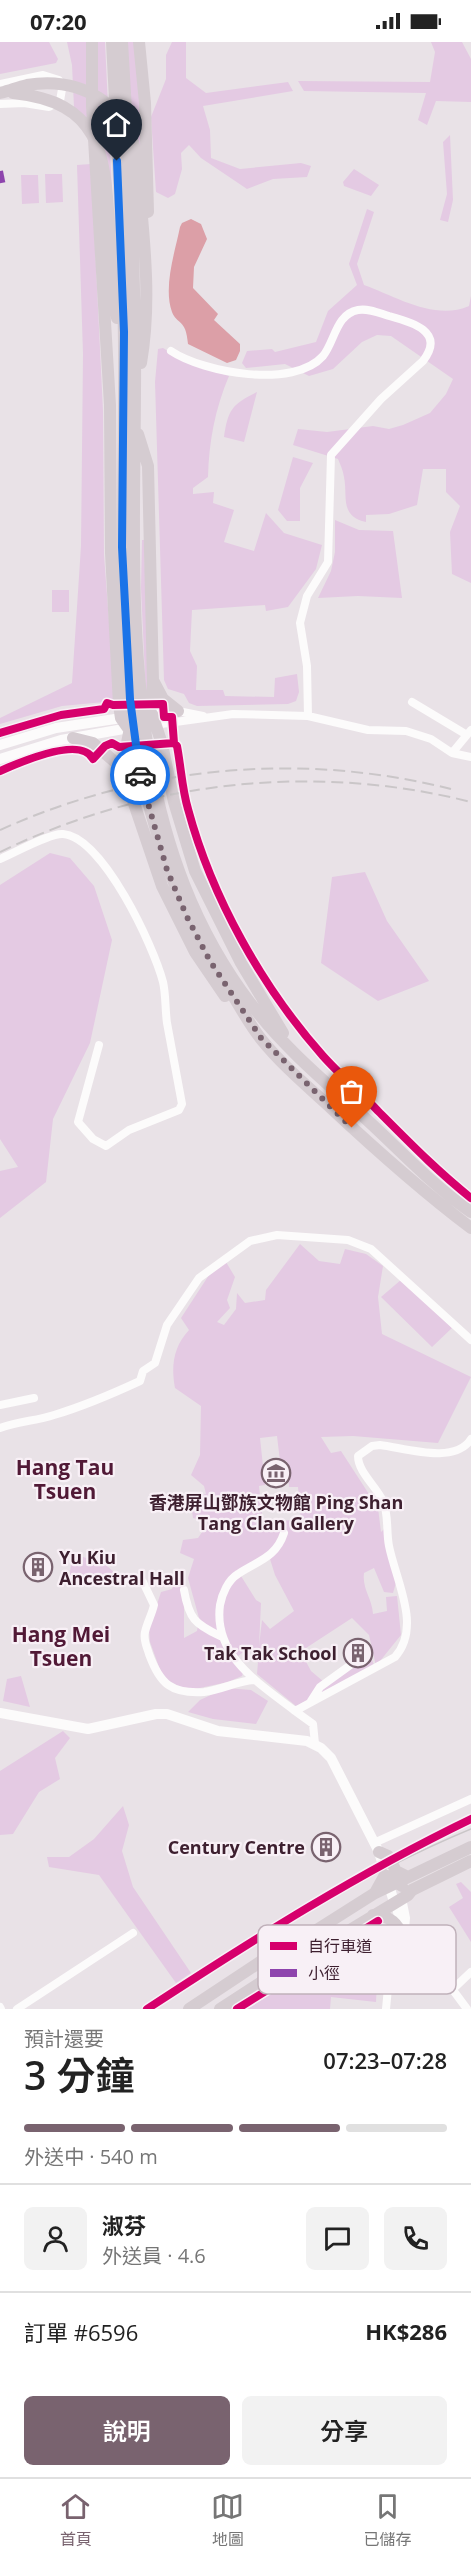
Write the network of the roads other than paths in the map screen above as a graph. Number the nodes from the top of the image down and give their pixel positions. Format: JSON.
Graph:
{"nodes":[{"id":1,"x":92,"y":42,"type":"edge"},
{"id":2,"x":112,"y":42,"type":"edge"},
{"id":3,"x":122,"y":42,"type":"edge"},
{"id":4,"x":139,"y":42,"type":"edge"},
{"id":5,"x":36,"y":89,"type":"junction"},
{"id":6,"x":1,"y":93,"type":"edge"},
{"id":7,"x":145,"y":252,"type":"junction"},
{"id":8,"x":171,"y":351,"type":"dead end"},
{"id":9,"x":130,"y":394,"type":"junction"},
{"id":10,"x":135,"y":424,"type":"junction"},
{"id":11,"x":129,"y":446,"type":"junction"},
{"id":12,"x":153,"y":681,"type":"junction"},
{"id":13,"x":412,"y":702,"type":"dead end"},
{"id":14,"x":178,"y":711,"type":"junction"},
{"id":15,"x":308,"y":716,"type":"junction"},
{"id":16,"x":204,"y":717,"type":"junction"},
{"id":17,"x":139,"y":722,"type":"junction"},
{"id":18,"x":469,"y":732,"type":"edge"},
{"id":19,"x":73,"y":738,"type":"junction"},
{"id":20,"x":0,"y":745,"type":"edge"},
{"id":21,"x":452,"y":753,"type":"junction"},
{"id":22,"x":471,"y":757,"type":"edge"},
{"id":23,"x":0,"y":759,"type":"edge"},
{"id":24,"x":122,"y":768,"type":"junction"},
{"id":25,"x":0,"y":860,"type":"edge"},
{"id":26,"x":261,"y":1038,"type":"junction"},
{"id":27,"x":99,"y":1045,"type":"dead end"},
{"id":28,"x":296,"y":1054,"type":"junction"},
{"id":29,"x":471,"y":1212,"type":"edge"},
{"id":30,"x":471,"y":1228,"type":"edge"},
{"id":31,"x":471,"y":1340,"type":"edge"},
{"id":32,"x":34,"y":1398,"type":"dead end"},
{"id":33,"x":0,"y":1405,"type":"edge"},
{"id":34,"x":0,"y":1428,"type":"edge"},
{"id":35,"x":471,"y":1439,"type":"edge"},
{"id":36,"x":284,"y":1533,"type":"dead end"},
{"id":37,"x":66,"y":1579,"type":"dead end"},
{"id":38,"x":184,"y":1590,"type":"dead end"},
{"id":39,"x":220,"y":1636,"type":"junction"},
{"id":40,"x":357,"y":1661,"type":"dead end"},
{"id":41,"x":254,"y":1680,"type":"junction"},
{"id":42,"x":310,"y":1702,"type":"junction"},
{"id":43,"x":295,"y":1711,"type":"junction"},
{"id":44,"x":0,"y":1713,"type":"edge"},
{"id":45,"x":315,"y":1744,"type":"junction"},
{"id":46,"x":471,"y":1799,"type":"edge"},
{"id":47,"x":471,"y":1847,"type":"edge"},
{"id":48,"x":377,"y":1848,"type":"junction"},
{"id":49,"x":471,"y":1861,"type":"edge"},
{"id":50,"x":408,"y":1877,"type":"junction"},
{"id":51,"x":390,"y":1882,"type":"junction"},
{"id":52,"x":403,"y":1897,"type":"junction"},
{"id":53,"x":373,"y":1915,"type":"junction"},
{"id":54,"x":404,"y":1923,"type":"edge"},
{"id":55,"x":324,"y":1925,"type":"edge"},
{"id":56,"x":357,"y":1925,"type":"edge"},
{"id":57,"x":394,"y":1925,"type":"edge"},
{"id":58,"x":133,"y":1933,"type":"dead end"},
{"id":59,"x":258,"y":1962,"type":"edge"},
{"id":60,"x":471,"y":1972,"type":"edge"},
{"id":61,"x":258,"y":1986,"type":"edge"},
{"id":62,"x":456,"y":1986,"type":"edge"},
{"id":63,"x":456,"y":1993,"type":"edge"},
{"id":64,"x":387,"y":1994,"type":"edge"},
{"id":65,"x":17,"y":2009,"type":"edge"},
{"id":66,"x":189,"y":2009,"type":"edge"},
{"id":67,"x":220,"y":2009,"type":"edge"},
{"id":68,"x":386,"y":2009,"type":"edge"},
{"id":69,"x":467,"y":2009,"type":"edge"}],
"edges":[{"from":1,"to":17,"type":"main road"},
{"from":2,"to":9,"type":"main road"},
{"from":3,"to":9,"type":"main road"},
{"from":4,"to":7,"type":"main road"},
{"from":5,"to":6,"type":"main road"},
{"from":5,"to":7,"type":"main road"},
{"from":5,"to":9,"type":"main road"},
{"from":6,"to":6,"type":"street"},
{"from":7,"to":9,"type":"main road"},
{"from":8,"to":15,"type":"street"},
{"from":9,"to":10,"type":"main road"},
{"from":9,"to":11,"type":"main road"},
{"from":10,"to":11,"type":"main road"},
{"from":10,"to":12,"type":"main road"},
{"from":11,"to":17,"type":"main road"},
{"from":12,"to":14,"type":"main road"},
{"from":12,"to":17,"type":"main road"},
{"from":13,"to":18,"type":"street"},
{"from":14,"to":16,"type":"street"},
{"from":14,"to":17,"type":"street"},
{"from":15,"to":16,"type":"street"},
{"from":15,"to":21,"type":"street"},
{"from":16,"to":17,"type":"street"},
{"from":17,"to":19,"type":"street"},
{"from":17,"to":20,"type":"street"},
{"from":17,"to":24,"type":"main road"},
{"from":17,"to":26,"type":"main road"},
{"from":17,"to":28,"type":"main road"},
{"from":17,"to":28,"type":"main road"},
{"from":18,"to":21,"type":"street"},
{"from":19,"to":23,"type":"street"},
{"from":19,"to":24,"type":"main road"},
{"from":21,"to":22,"type":"street"},
{"from":24,"to":26,"type":"main road"},
{"from":25,"to":27,"type":"street"},
{"from":26,"to":30,"type":"main road"},
{"from":28,"to":29,"type":"main road"},
{"from":31,"to":34,"type":"street"},
{"from":32,"to":33,"type":"street"},
{"from":35,"to":42,"type":"street"},
{"from":36,"to":39,"type":"street"},
{"from":37,"to":41,"type":"street"},
{"from":38,"to":39,"type":"street"},
{"from":39,"to":41,"type":"street"},
{"from":40,"to":42,"type":"street"},
{"from":41,"to":43,"type":"street"},
{"from":42,"to":43,"type":"street"},
{"from":43,"to":45,"type":"street"},
{"from":44,"to":45,"type":"street"},
{"from":45,"to":48,"type":"street"},
{"from":46,"to":48,"type":"street"},
{"from":47,"to":50,"type":"main road"},
{"from":48,"to":50,"type":"main road"},
{"from":48,"to":51,"type":"street"},
{"from":49,"to":52,"type":"main road"},
{"from":50,"to":51,"type":"main road"},
{"from":51,"to":52,"type":"main road"},
{"from":51,"to":52,"type":"street"},
{"from":51,"to":55,"type":"main road"},
{"from":52,"to":53,"type":"main road"},
{"from":52,"to":54,"type":"street"},
{"from":53,"to":56,"type":"main road"},
{"from":53,"to":57,"type":"main road"},
{"from":58,"to":65,"type":"street"},
{"from":59,"to":66,"type":"main road"},
{"from":60,"to":62,"type":"street"},
{"from":61,"to":67,"type":"main road"},
{"from":63,"to":69,"type":"street"},
{"from":64,"to":68,"type":"street"}]}
